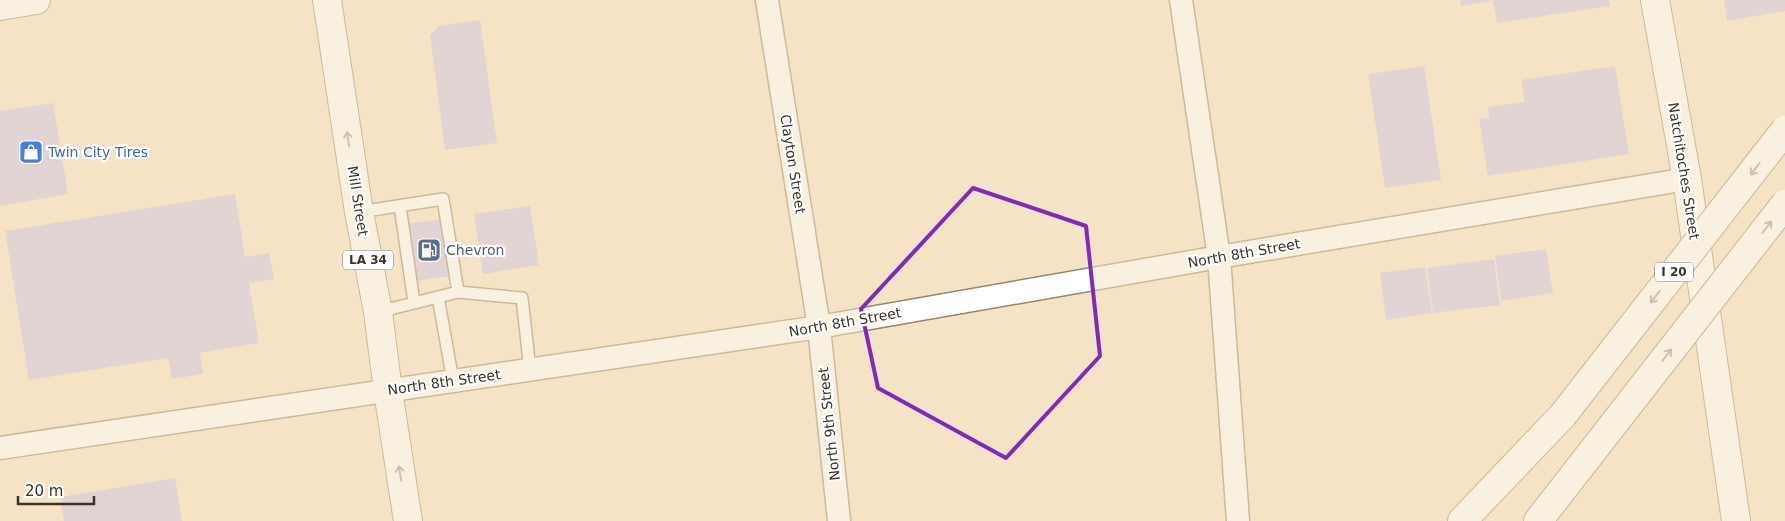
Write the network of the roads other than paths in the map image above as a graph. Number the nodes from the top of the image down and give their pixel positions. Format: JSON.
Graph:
{"nodes":[{"id":1,"x":36,"y":0,"type":"edge"},
{"id":2,"x":327,"y":0,"type":"edge"},
{"id":3,"x":767,"y":0,"type":"edge"},
{"id":4,"x":1181,"y":0,"type":"edge"},
{"id":5,"x":1655,"y":0,"type":"edge"},
{"id":6,"x":0,"y":6,"type":"edge"},
{"id":7,"x":1785,"y":130,"type":"edge"},
{"id":8,"x":1687,"y":179,"type":"junction"},
{"id":9,"x":1785,"y":204,"type":"edge"},
{"id":10,"x":400,"y":206,"type":"junction"},
{"id":11,"x":359,"y":212,"type":"junction"},
{"id":12,"x":1220,"y":257,"type":"junction"},
{"id":13,"x":458,"y":292,"type":"junction"},
{"id":14,"x":438,"y":297,"type":"junction"},
{"id":15,"x":414,"y":302,"type":"junction"},
{"id":16,"x":378,"y":312,"type":"junction"},
{"id":17,"x":819,"y":327,"type":"junction"},
{"id":18,"x":530,"y":370,"type":"junction"},
{"id":19,"x":453,"y":381,"type":"junction"},
{"id":20,"x":388,"y":391,"type":"junction"},
{"id":21,"x":1637,"y":394,"type":"junction"},
{"id":22,"x":1563,"y":415,"type":"junction"},
{"id":23,"x":0,"y":448,"type":"edge"},
{"id":24,"x":408,"y":521,"type":"edge"},
{"id":25,"x":839,"y":521,"type":"edge"},
{"id":26,"x":1238,"y":521,"type":"edge"},
{"id":27,"x":1462,"y":521,"type":"edge"},
{"id":28,"x":1483,"y":521,"type":"edge"},
{"id":29,"x":1538,"y":521,"type":"edge"},
{"id":30,"x":1561,"y":521,"type":"edge"},
{"id":31,"x":1736,"y":521,"type":"edge"}],
"edges":[{"from":1,"to":6,"type":"main road"},
{"from":11,"to":2,"type":"main road","name":"Mill Street","number":"LA 34","one_way":true},
{"from":3,"to":17,"type":"street","name":"Clayton Street"},
{"from":4,"to":12,"type":"street"},
{"from":5,"to":8,"type":"main road","name":"Natchitoches Street"},
{"from":7,"to":22,"type":"main road","number":"I 20","one_way":true,"bridge":true},
{"from":8,"to":12,"type":"street","name":"North 8th Street"},
{"from":8,"to":31,"type":"main road","name":"Natchitoches Street"},
{"from":21,"to":9,"type":"main road","one_way":true,"bridge":true},
{"from":10,"to":11,"type":"lane"},
{"from":10,"to":13,"type":"lane"},
{"from":10,"to":15,"type":"lane"},
{"from":11,"to":16,"type":"main road","name":"Mill Street","number":"LA 34"},
{"from":12,"to":17,"type":"street","name":"North 8th Street"},
{"from":12,"to":26,"type":"street"},
{"from":13,"to":14,"type":"lane"},
{"from":13,"to":18,"type":"lane"},
{"from":14,"to":15,"type":"lane"},
{"from":14,"to":19,"type":"lane"},
{"from":15,"to":16,"type":"lane"},
{"from":16,"to":20,"type":"main road","name":"Mill Street","number":"LA 34"},
{"from":17,"to":18,"type":"street","name":"North 8th Street"},
{"from":17,"to":25,"type":"street","name":"North 9th Street"},
{"from":18,"to":19,"type":"street","name":"North 8th Street"},
{"from":19,"to":20,"type":"street","name":"North 8th Street"},
{"from":20,"to":23,"type":"street","name":"North 8th Street"},
{"from":24,"to":20,"type":"main road","name":"Mill Street","number":"LA 34","one_way":true},
{"from":21,"to":29,"type":"main road"},
{"from":21,"to":30,"type":"main road"},
{"from":22,"to":27,"type":"main road"},
{"from":22,"to":28,"type":"main road","number":"I 20"}]}
